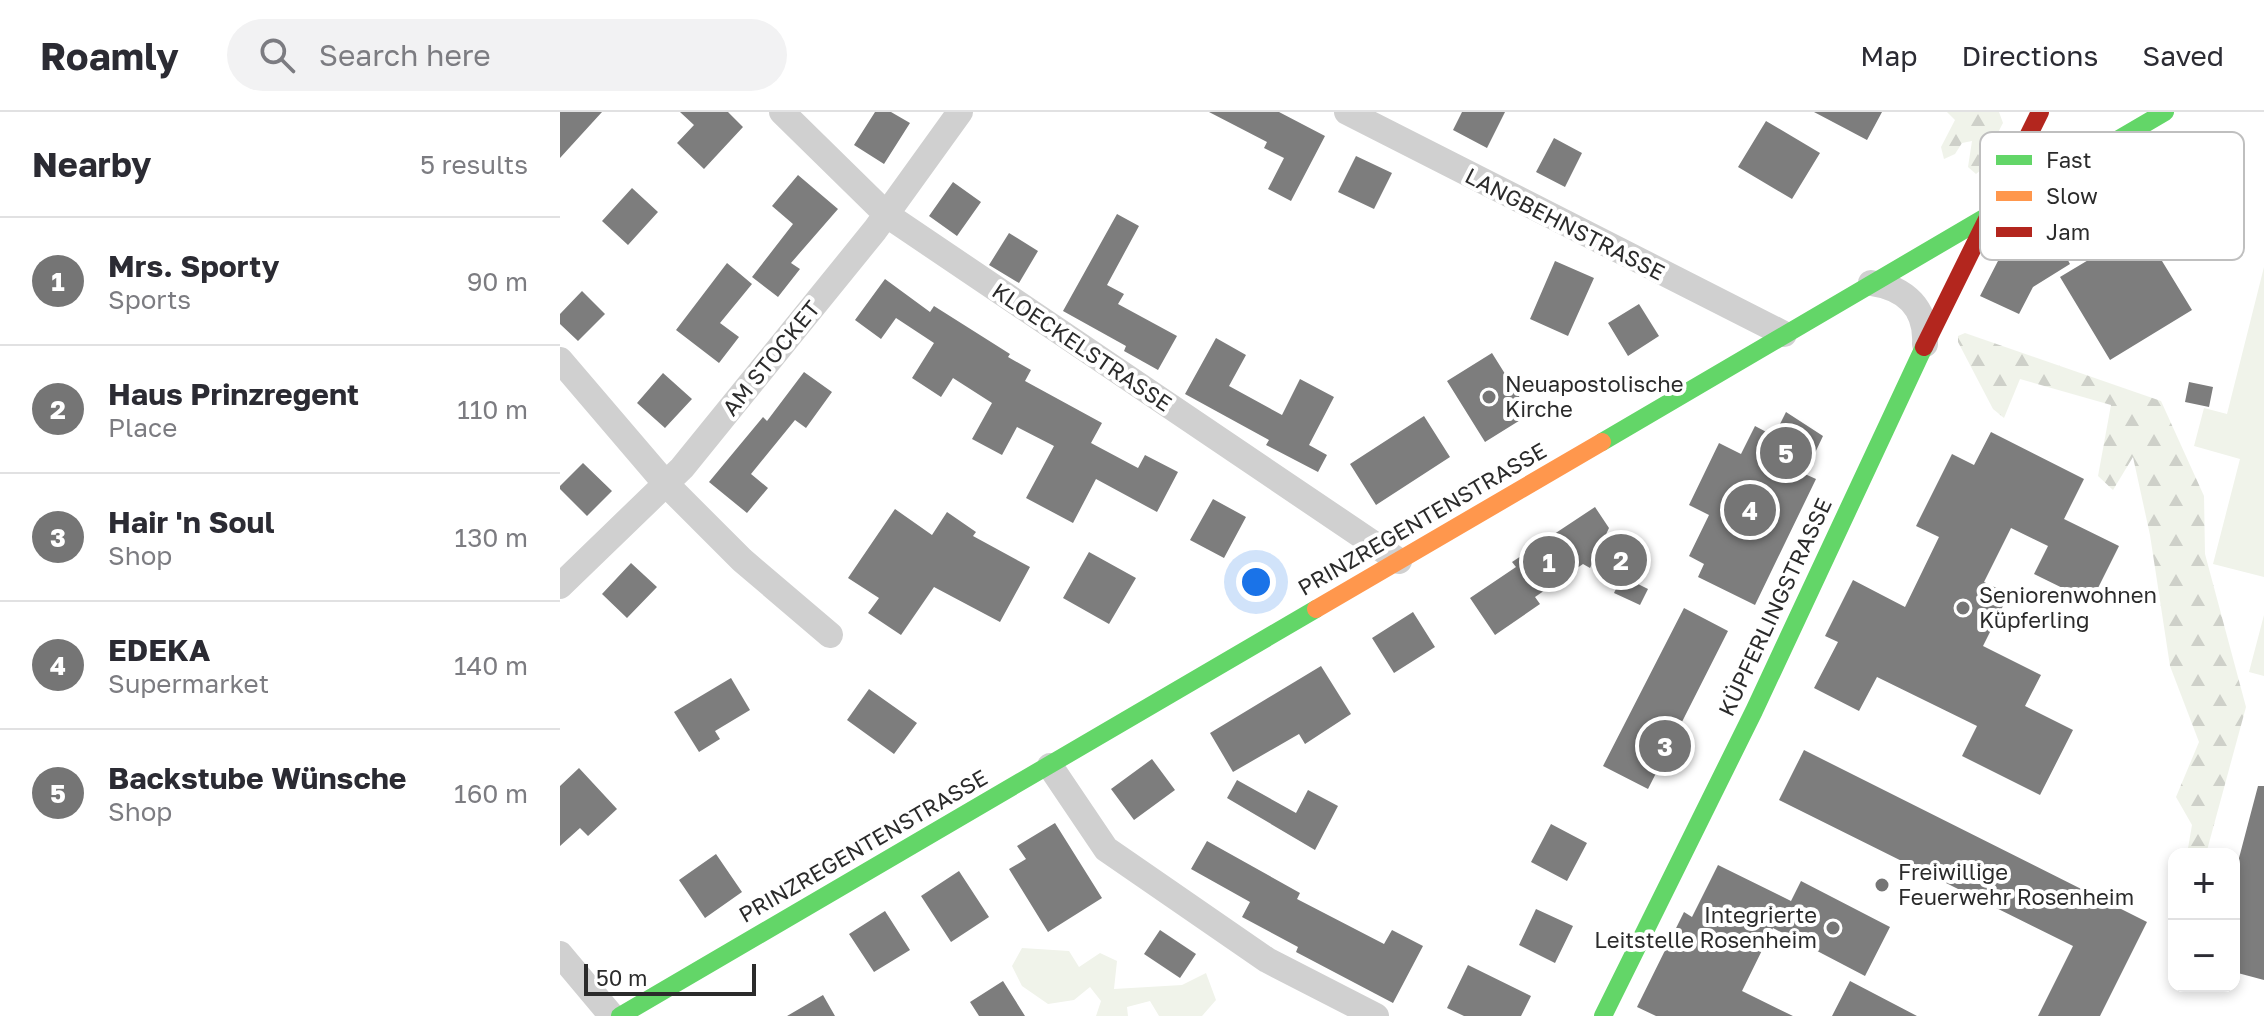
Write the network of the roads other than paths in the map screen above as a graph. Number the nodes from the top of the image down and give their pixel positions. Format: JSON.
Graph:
{"nodes":[{"id":1,"x":782,"y":112,"type":"edge"},
{"id":2,"x":960,"y":112,"type":"edge"},
{"id":3,"x":1347,"y":112,"type":"edge"},
{"id":4,"x":2040,"y":112,"type":"edge"},
{"id":5,"x":2165,"y":112,"type":"edge"},
{"id":6,"x":2030,"y":132,"type":"edge"},
{"id":7,"x":2131,"y":132,"type":"edge"},
{"id":8,"x":887,"y":215,"type":"junction"},
{"id":9,"x":1980,"y":220,"type":"edge"},
{"id":10,"x":1980,"y":230,"type":"edge"},
{"id":11,"x":1871,"y":283,"type":"junction"},
{"id":12,"x":1784,"y":334,"type":"junction"},
{"id":13,"x":1924,"y":346,"type":"junction"},
{"id":14,"x":560,"y":360,"type":"edge"},
{"id":15,"x":666,"y":484,"type":"junction"},
{"id":16,"x":1399,"y":561,"type":"junction"},
{"id":17,"x":560,"y":586,"type":"edge"},
{"id":18,"x":830,"y":635,"type":"dead end"},
{"id":19,"x":1050,"y":766,"type":"junction"},
{"id":20,"x":560,"y":954,"type":"edge"},
{"id":21,"x":612,"y":1016,"type":"edge"},
{"id":22,"x":620,"y":1016,"type":"edge"},
{"id":23,"x":1376,"y":1016,"type":"edge"},
{"id":24,"x":1603,"y":1016,"type":"edge"}],
"edges":[{"from":1,"to":8,"type":"street","name":"KLOECKELSTRASSE"},
{"from":2,"to":8,"type":"street","name":"AM STOCKET"},
{"from":3,"to":12,"type":"street","name":"LANGBEHNSTRASSE"},
{"from":4,"to":6,"type":"main road","name":"KÜPFERLINGSTRASSE"},
{"from":5,"to":7,"type":"main road","name":"PRINZREGENTENSTRASSE"},
{"from":8,"to":15,"type":"street","name":"AM STOCKET"},
{"from":8,"to":16,"type":"street","name":"KLOECKELSTRASSE"},
{"from":9,"to":11,"type":"main road","name":"PRINZREGENTENSTRASSE"},
{"from":10,"to":13,"type":"main road","name":"KÜPFERLINGSTRASSE"},
{"from":11,"to":12,"type":"main road","name":"PRINZREGENTENSTRASSE"},
{"from":11,"to":13,"type":"street"},
{"from":12,"to":16,"type":"main road","name":"PRINZREGENTENSTRASSE"},
{"from":13,"to":24,"type":"main road","name":"KÜPFERLINGSTRASSE"},
{"from":14,"to":15,"type":"street"},
{"from":15,"to":17,"type":"street","name":"AM STOCKET"},
{"from":15,"to":18,"type":"street"},
{"from":16,"to":19,"type":"main road","name":"PRINZREGENTENSTRASSE"},
{"from":19,"to":22,"type":"main road","name":"PRINZREGENTENSTRASSE"},
{"from":19,"to":23,"type":"street"},
{"from":20,"to":21,"type":"street"}]}
